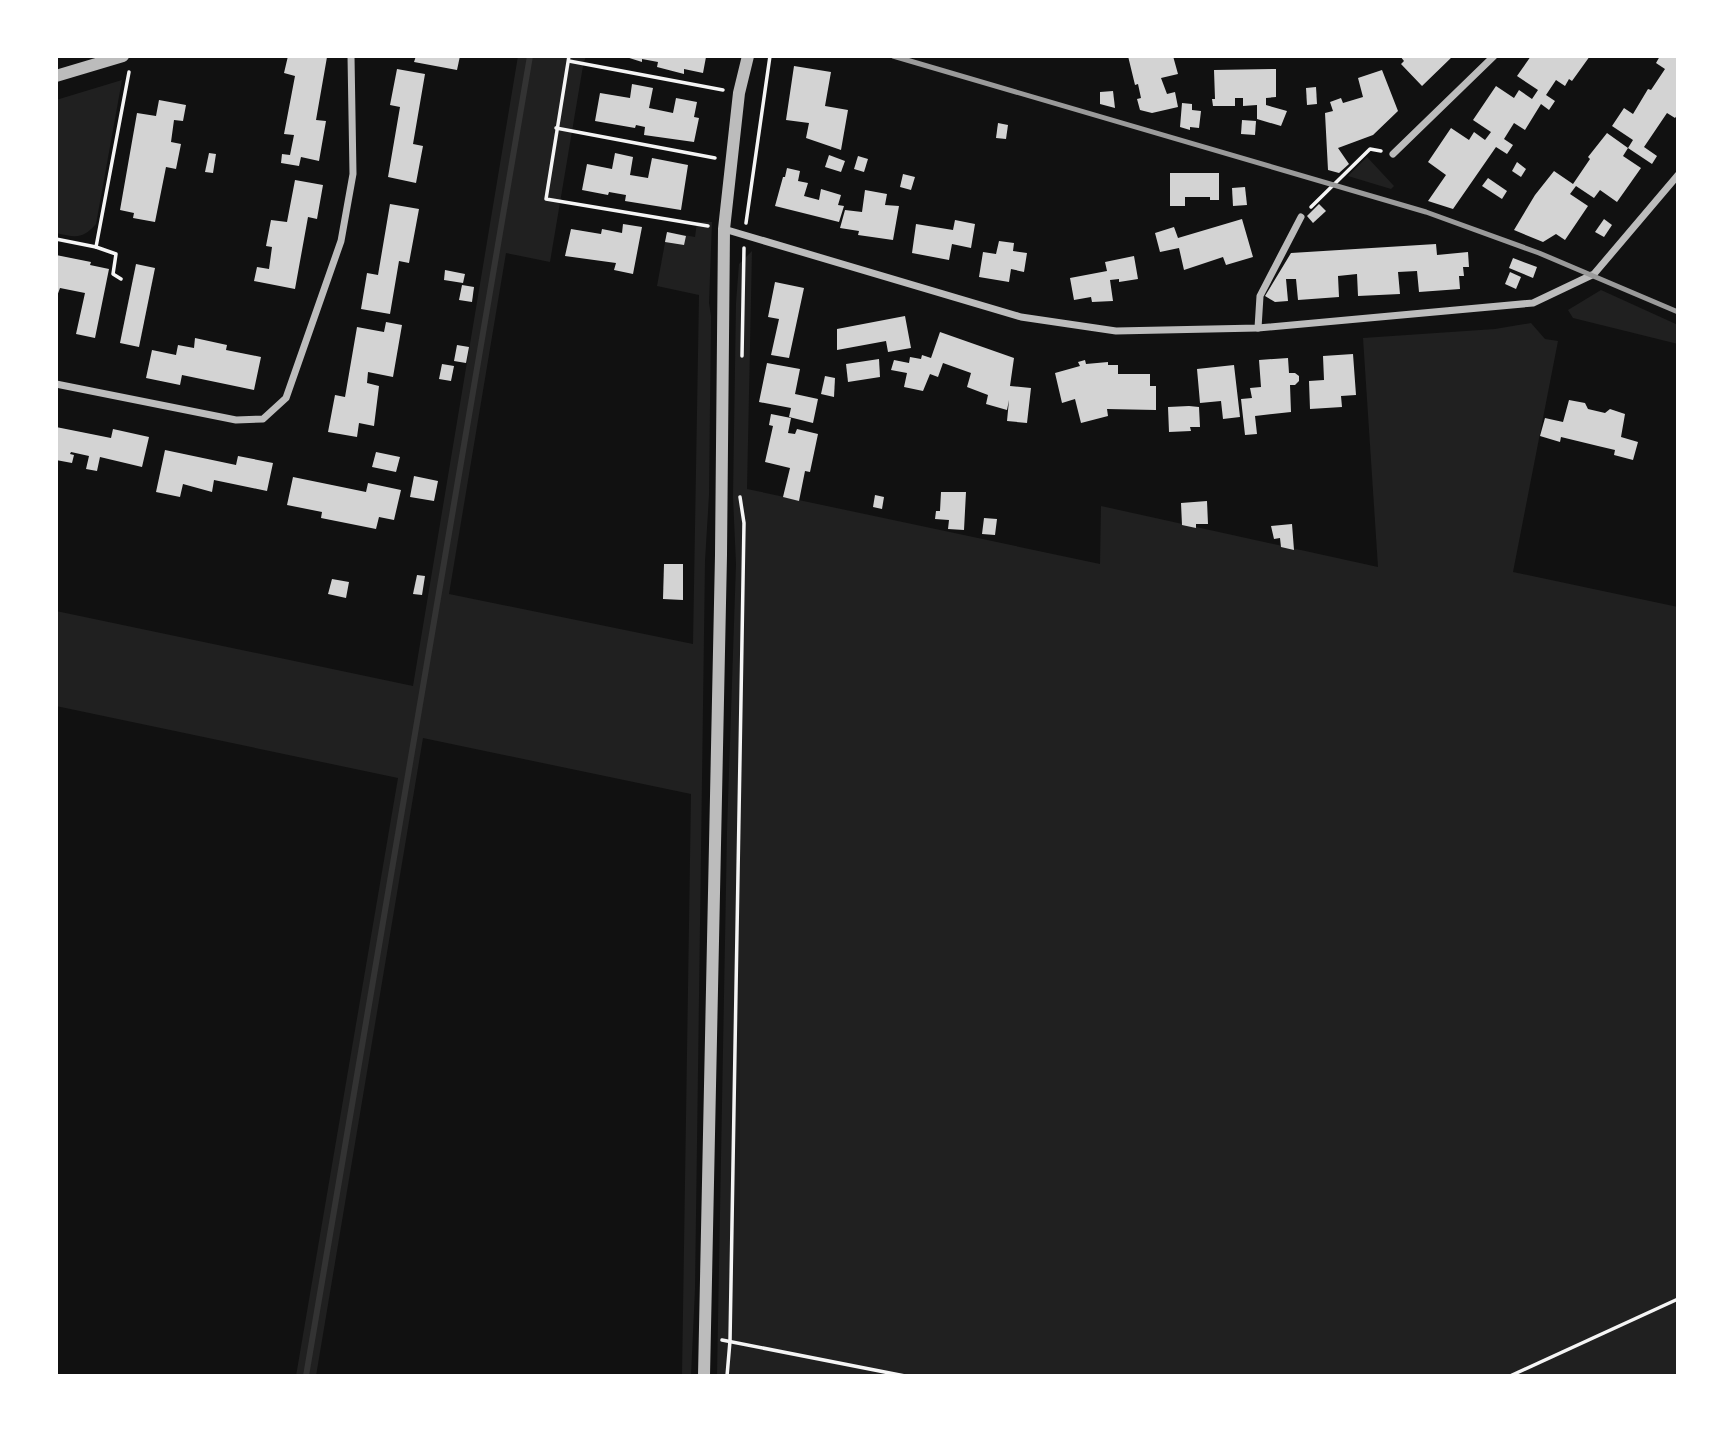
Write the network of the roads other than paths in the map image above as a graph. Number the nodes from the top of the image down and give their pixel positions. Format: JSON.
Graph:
{"nodes":[{"id":1,"x":123,"y":56,"type":"edge"},
{"id":2,"x":351,"y":56,"type":"edge"},
{"id":3,"x":748,"y":56,"type":"edge"},
{"id":4,"x":1494,"y":56,"type":"edge"},
{"id":5,"x":56,"y":76,"type":"edge"},
{"id":6,"x":1393,"y":154,"type":"road end"},
{"id":7,"x":1678,"y":175,"type":"edge"},
{"id":8,"x":1301,"y":217,"type":"road end"},
{"id":9,"x":724,"y":229,"type":"junction"},
{"id":10,"x":1258,"y":328,"type":"junction"},
{"id":11,"x":56,"y":384,"type":"edge"},
{"id":12,"x":704,"y":1376,"type":"edge"}],
"edges":[{"from":1,"to":5,"type":"street"},
{"from":2,"to":11,"type":"street"},
{"from":3,"to":9,"type":"street"},
{"from":4,"to":6,"type":"street"},
{"from":7,"to":10,"type":"street"},
{"from":8,"to":10,"type":"street"},
{"from":9,"to":10,"type":"street"},
{"from":9,"to":12,"type":"street"}]}
